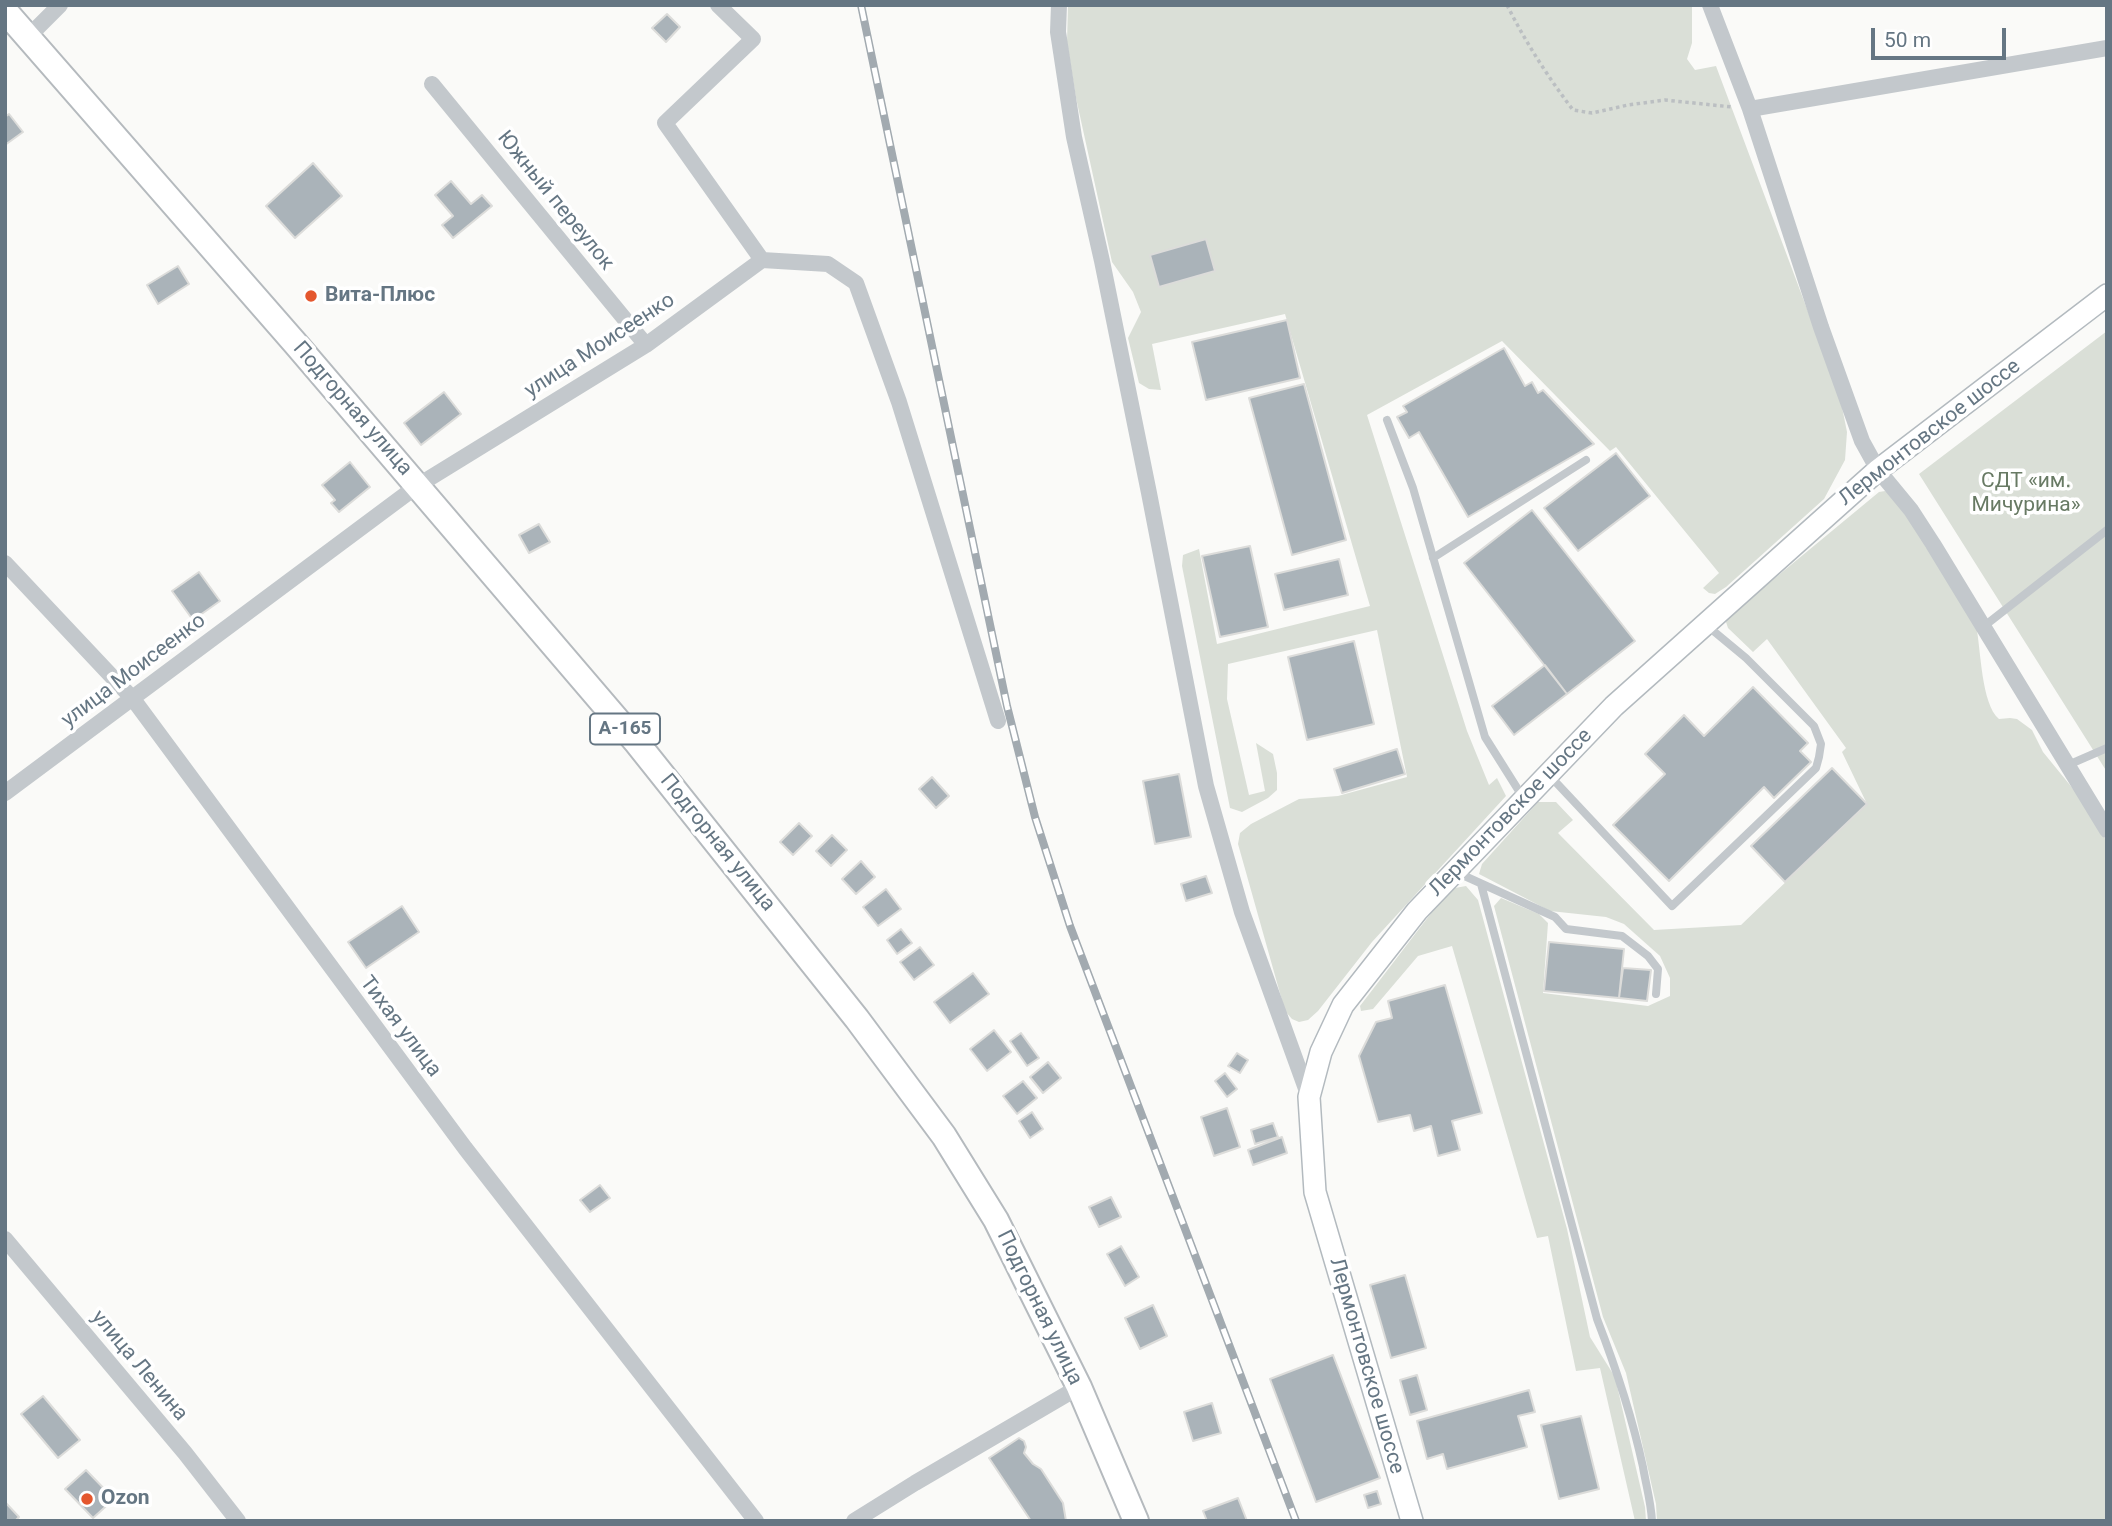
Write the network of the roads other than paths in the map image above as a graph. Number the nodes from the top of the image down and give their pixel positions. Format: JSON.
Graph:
{"nodes":[{"id":1,"x":60,"y":5,"type":"edge"},
{"id":2,"x":718,"y":5,"type":"edge"},
{"id":3,"x":1059,"y":5,"type":"edge"},
{"id":4,"x":1710,"y":5,"type":"edge"},
{"id":5,"x":5,"y":11,"type":"edge"},
{"id":6,"x":28,"y":37,"type":"junction"},
{"id":7,"x":2107,"y":47,"type":"edge"},
{"id":8,"x":432,"y":84,"type":"dead end"},
{"id":9,"x":1750,"y":109,"type":"junction"},
{"id":10,"x":762,"y":260,"type":"junction"},
{"id":11,"x":2107,"y":295,"type":"edge"},
{"id":12,"x":646,"y":345,"type":"junction"},
{"id":13,"x":1387,"y":420,"type":"dead end"},
{"id":14,"x":1586,"y":460,"type":"dead end"},
{"id":15,"x":1878,"y":470,"type":"junction"},
{"id":16,"x":417,"y":486,"type":"junction"},
{"id":17,"x":2107,"y":530,"type":"edge"},
{"id":18,"x":1433,"y":558,"type":"junction"},
{"id":19,"x":5,"y":563,"type":"edge"},
{"id":20,"x":1705,"y":624,"type":"junction"},
{"id":21,"x":1983,"y":627,"type":"junction"},
{"id":22,"x":133,"y":699,"type":"junction"},
{"id":23,"x":998,"y":721,"type":"dead end"},
{"id":24,"x":2107,"y":748,"type":"edge"},
{"id":25,"x":2068,"y":765,"type":"junction"},
{"id":26,"x":1548,"y":774,"type":"junction"},
{"id":27,"x":5,"y":793,"type":"edge"},
{"id":28,"x":1524,"y":799,"type":"junction"},
{"id":29,"x":2107,"y":830,"type":"edge"},
{"id":30,"x":1455,"y":872,"type":"junction"},
{"id":31,"x":1481,"y":884,"type":"junction"},
{"id":32,"x":1656,"y":994,"type":"dead end"},
{"id":33,"x":1309,"y":1097,"type":"junction"},
{"id":34,"x":6,"y":1243,"type":"edge"},
{"id":35,"x":1079,"y":1387,"type":"junction"},
{"id":36,"x":238,"y":1521,"type":"edge"},
{"id":37,"x":756,"y":1521,"type":"edge"},
{"id":38,"x":854,"y":1521,"type":"edge"},
{"id":39,"x":1136,"y":1521,"type":"edge"},
{"id":40,"x":1412,"y":1521,"type":"edge"},
{"id":41,"x":1652,"y":1521,"type":"edge"}],
"edges":[{"from":1,"to":6,"type":"street"},
{"from":2,"to":10,"type":"street"},
{"from":3,"to":33,"type":"street"},
{"from":4,"to":9,"type":"street"},
{"from":5,"to":6,"type":"main road","name":"Подгорная улица","number":"А-165"},
{"from":6,"to":16,"type":"main road","name":"Подгорная улица","number":"А-165"},
{"from":7,"to":9,"type":"street"},
{"from":8,"to":12,"type":"street","name":"Южный переулок"},
{"from":9,"to":15,"type":"street"},
{"from":10,"to":12,"type":"street","name":"улица Моисеенко"},
{"from":10,"to":23,"type":"street"},
{"from":11,"to":15,"type":"street","name":"Лермонтовское шоссе"},
{"from":12,"to":16,"type":"street","name":"улица Моисеенко"},
{"from":13,"to":18,"type":"lane"},
{"from":14,"to":18,"type":"lane"},
{"from":15,"to":20,"type":"street","name":"Лермонтовское шоссе"},
{"from":15,"to":21,"type":"street"},
{"from":16,"to":22,"type":"street","name":"улица Моисеенко"},
{"from":16,"to":35,"type":"main road","name":"Подгорная улица","number":"А-165"},
{"from":17,"to":21,"type":"lane"},
{"from":18,"to":28,"type":"lane"},
{"from":19,"to":22,"type":"street","name":"Тихая улица"},
{"from":20,"to":26,"type":"street","name":"Лермонтовское шоссе"},
{"from":20,"to":26,"type":"lane"},
{"from":21,"to":25,"type":"street"},
{"from":22,"to":27,"type":"street","name":"улица Моисеенко"},
{"from":22,"to":37,"type":"street","name":"Тихая улица"},
{"from":24,"to":25,"type":"lane"},
{"from":25,"to":29,"type":"street"},
{"from":26,"to":28,"type":"street","name":"Лермонтовское шоссе"},
{"from":28,"to":30,"type":"street","name":"Лермонтовское шоссе"},
{"from":30,"to":31,"type":"lane"},
{"from":30,"to":33,"type":"street","name":"Лермонтовское шоссе"},
{"from":31,"to":32,"type":"lane"},
{"from":31,"to":41,"type":"lane"},
{"from":33,"to":40,"type":"street","name":"Лермонтовское шоссе"},
{"from":34,"to":36,"type":"street","name":"улица Ленина"},
{"from":35,"to":38,"type":"street"},
{"from":35,"to":39,"type":"main road","name":"Подгорная улица","number":"А-165"}]}
